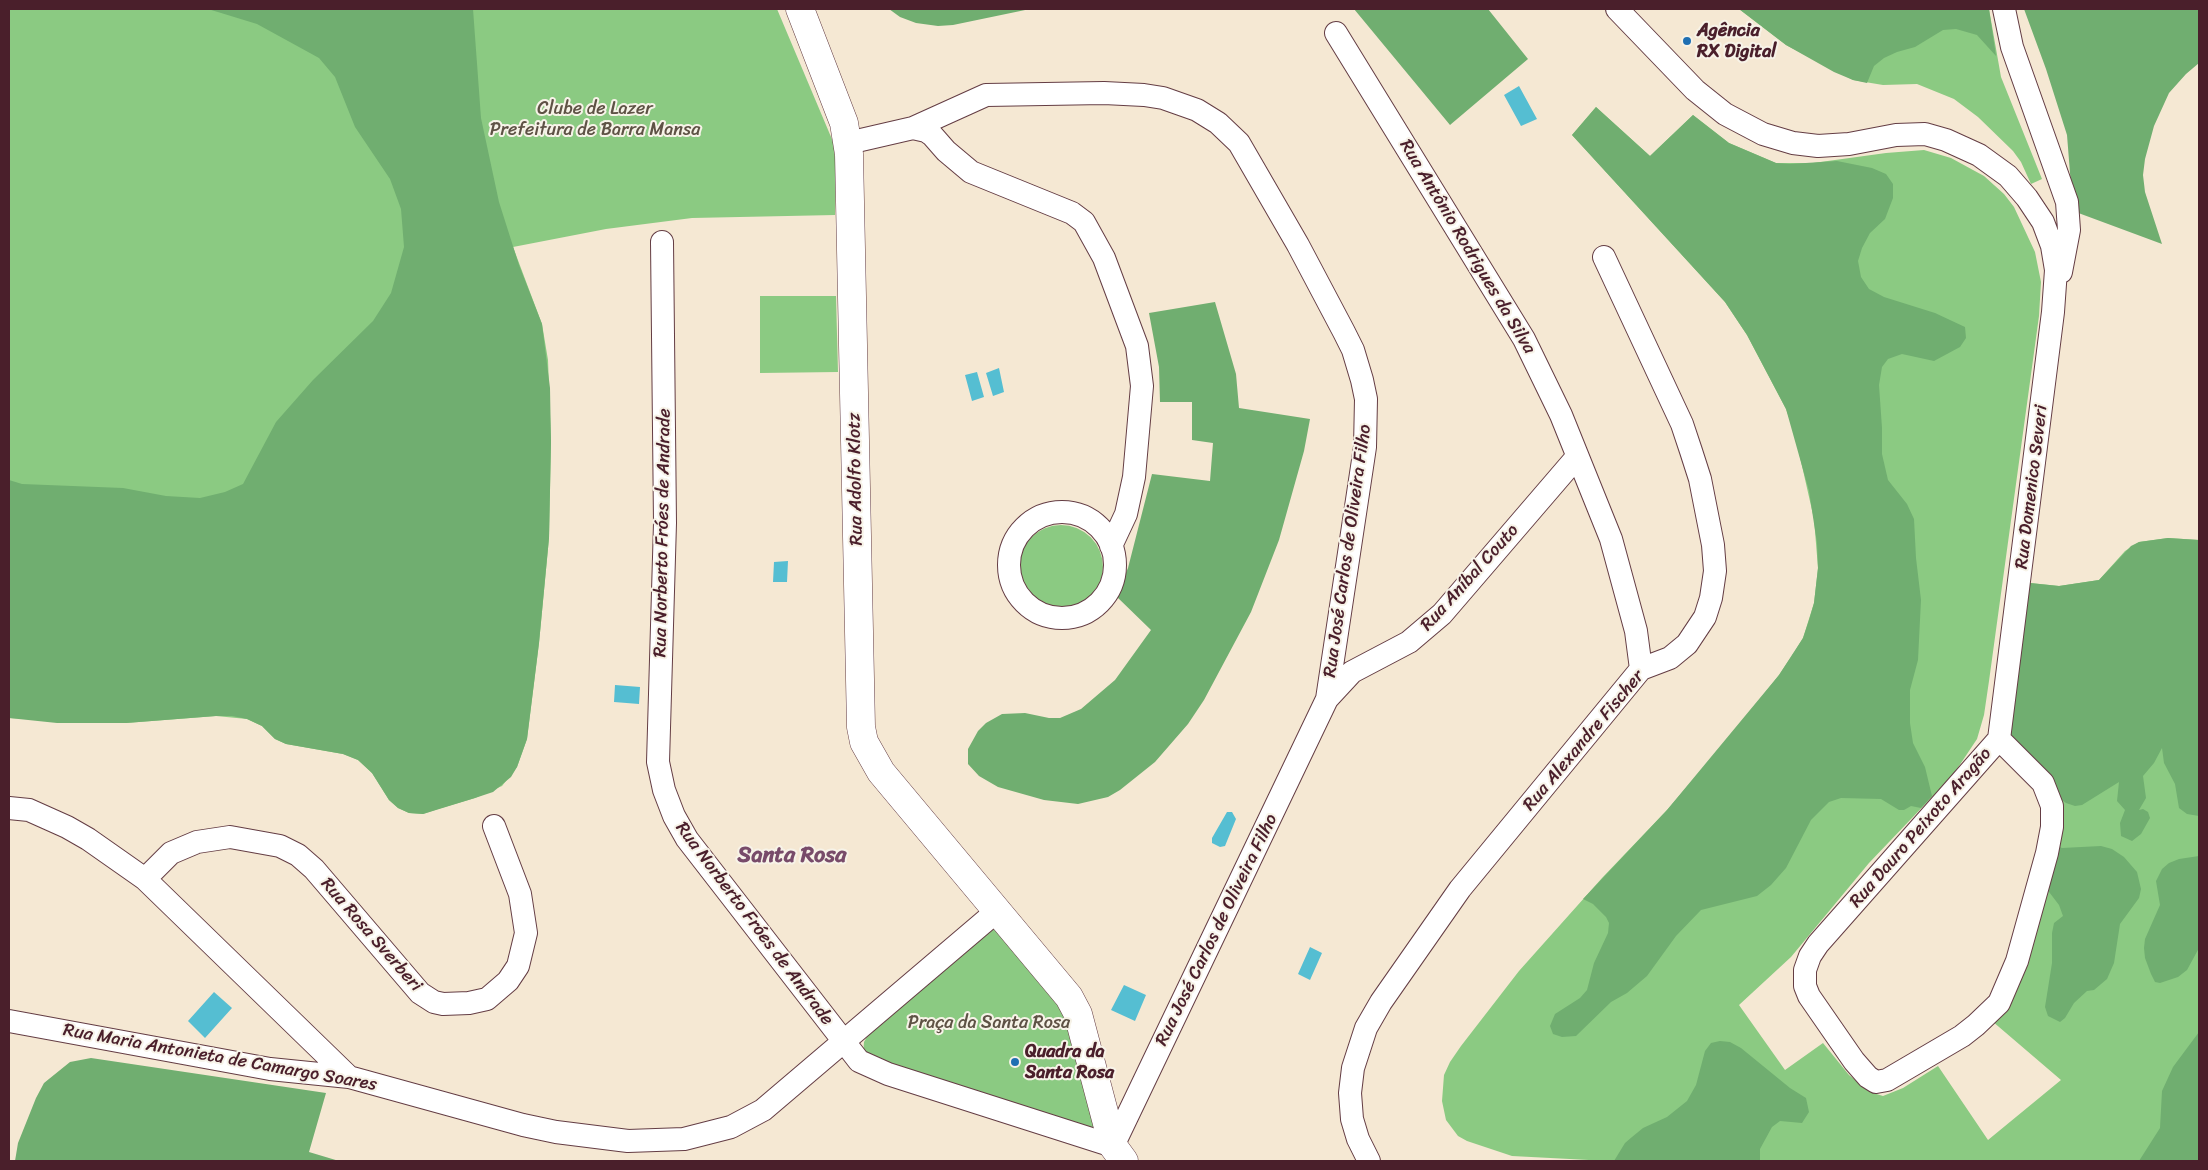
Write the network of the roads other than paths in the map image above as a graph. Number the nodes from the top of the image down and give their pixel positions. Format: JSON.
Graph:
{"nodes":[{"id":1,"x":800,"y":9,"type":"edge"},
{"id":2,"x":1617,"y":9,"type":"edge"},
{"id":3,"x":2004,"y":9,"type":"edge"},
{"id":4,"x":1336,"y":33,"type":"dead end"},
{"id":5,"x":953,"y":109,"type":"junction"},
{"id":6,"x":914,"y":128,"type":"junction"},
{"id":7,"x":848,"y":143,"type":"junction"},
{"id":8,"x":946,"y":151,"type":"junction"},
{"id":9,"x":2062,"y":189,"type":"junction"},
{"id":10,"x":2036,"y":211,"type":"junction"},
{"id":11,"x":662,"y":242,"type":"dead end"},
{"id":12,"x":1604,"y":257,"type":"dead end"},
{"id":13,"x":2053,"y":312,"type":"junction"},
{"id":14,"x":1576,"y":458,"type":"junction"},
{"id":15,"x":1111,"y":546,"type":"junction"},
{"id":16,"x":1641,"y":669,"type":"junction"},
{"id":17,"x":1327,"y":699,"type":"junction"},
{"id":18,"x":1999,"y":739,"type":"junction"},
{"id":19,"x":9,"y":808,"type":"edge"},
{"id":20,"x":494,"y":826,"type":"dead end"},
{"id":21,"x":145,"y":879,"type":"junction"},
{"id":22,"x":997,"y":911,"type":"junction"},
{"id":23,"x":9,"y":1021,"type":"edge"},
{"id":24,"x":844,"y":1042,"type":"junction"},
{"id":25,"x":349,"y":1077,"type":"junction"},
{"id":26,"x":1118,"y":1154,"type":"edge"},
{"id":27,"x":1369,"y":1161,"type":"edge"}],
"edges":[{"from":1,"to":7,"type":"street","name":"Rua Adolfo Klotz"},
{"from":2,"to":10,"type":"street","name":"Rua Domenico Severi"},
{"from":3,"to":9,"type":"street"},
{"from":4,"to":14,"type":"street","name":"Rua Antônio Rodrigues da Silva"},
{"from":5,"to":6,"type":"street","name":"Rua José Carlos de Oliveira Filho"},
{"from":5,"to":8,"type":"street"},
{"from":5,"to":17,"type":"street","name":"Rua José Carlos de Oliveira Filho"},
{"from":6,"to":7,"type":"street","name":"Rua José Carlos de Oliveira Filho"},
{"from":6,"to":8,"type":"street"},
{"from":7,"to":22,"type":"street","name":"Rua Adolfo Klotz"},
{"from":8,"to":15,"type":"street"},
{"from":9,"to":10,"type":"street"},
{"from":9,"to":13,"type":"street"},
{"from":10,"to":13,"type":"street","name":"Rua Domenico Severi"},
{"from":11,"to":24,"type":"street","name":"Rua Norberto Fróes de Andrade"},
{"from":12,"to":16,"type":"street","name":"Rua Alexandre Fischer"},
{"from":13,"to":18,"type":"street","name":"Rua Domenico Severi"},
{"from":14,"to":16,"type":"street","name":"Rua Antônio Rodrigues da Silva"},
{"from":14,"to":17,"type":"street","name":"Rua Aníbal Couto"},
{"from":15,"to":15,"type":"street"},
{"from":16,"to":27,"type":"street","name":"Rua Alexandre Fischer"},
{"from":17,"to":26,"type":"street","name":"Rua José Carlos de Oliveira Filho"},
{"from":18,"to":18,"type":"street","name":"Rua Dauro Peixoto Aragão"},
{"from":19,"to":21,"type":"street"},
{"from":20,"to":21,"type":"street","name":"Rua Rosa Sverberi"},
{"from":21,"to":25,"type":"street"},
{"from":22,"to":24,"type":"street","name":"Rua Maria Antonieta de Camargo Soares"},
{"from":22,"to":26,"type":"street","name":"Rua Adolfo Klotz"},
{"from":23,"to":25,"type":"street","name":"Rua Maria Antonieta de Camargo Soares"},
{"from":24,"to":25,"type":"street","name":"Rua Maria Antonieta de Camargo Soares"},
{"from":24,"to":26,"type":"street","name":"Rua Norberto Fróes de Andrade"}]}
